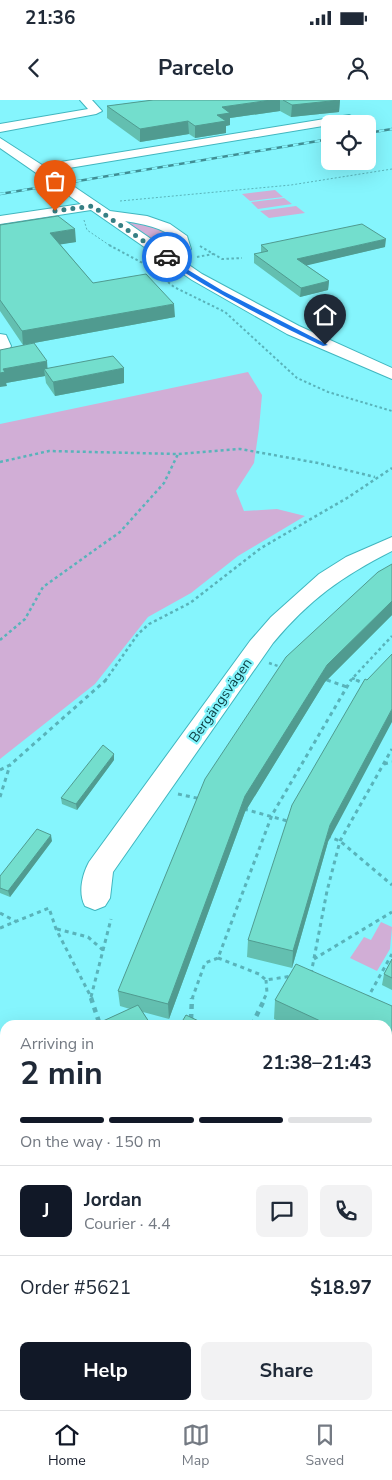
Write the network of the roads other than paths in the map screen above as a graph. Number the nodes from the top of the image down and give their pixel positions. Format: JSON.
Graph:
{"nodes":[{"id":1,"x":86,"y":100,"type":"edge"},
{"id":2,"x":321,"y":123,"type":"edge"},
{"id":3,"x":0,"y":128,"type":"edge"},
{"id":4,"x":0,"y":142,"type":"edge"},
{"id":5,"x":40,"y":169,"type":"junction"},
{"id":6,"x":93,"y":212,"type":"junction"},
{"id":7,"x":0,"y":220,"type":"edge"},
{"id":8,"x":184,"y":249,"type":"dead end"},
{"id":9,"x":0,"y":339,"type":"edge"},
{"id":10,"x":0,"y":352,"type":"edge"},
{"id":11,"x":392,"y":374,"type":"edge"},
{"id":12,"x":392,"y":543,"type":"edge"},
{"id":13,"x":96,"y":898,"type":"dead end"}],
"edges":[{"from":1,"to":3,"type":"street"},
{"from":2,"to":5,"type":"street"},
{"from":4,"to":5,"type":"street"},
{"from":5,"to":6,"type":"street"},
{"from":6,"to":7,"type":"street"},
{"from":6,"to":8,"type":"street"},
{"from":6,"to":11,"type":"street"},
{"from":9,"to":10,"type":"street"},
{"from":12,"to":13,"type":"street","name":"Bergängsvägen"}]}
